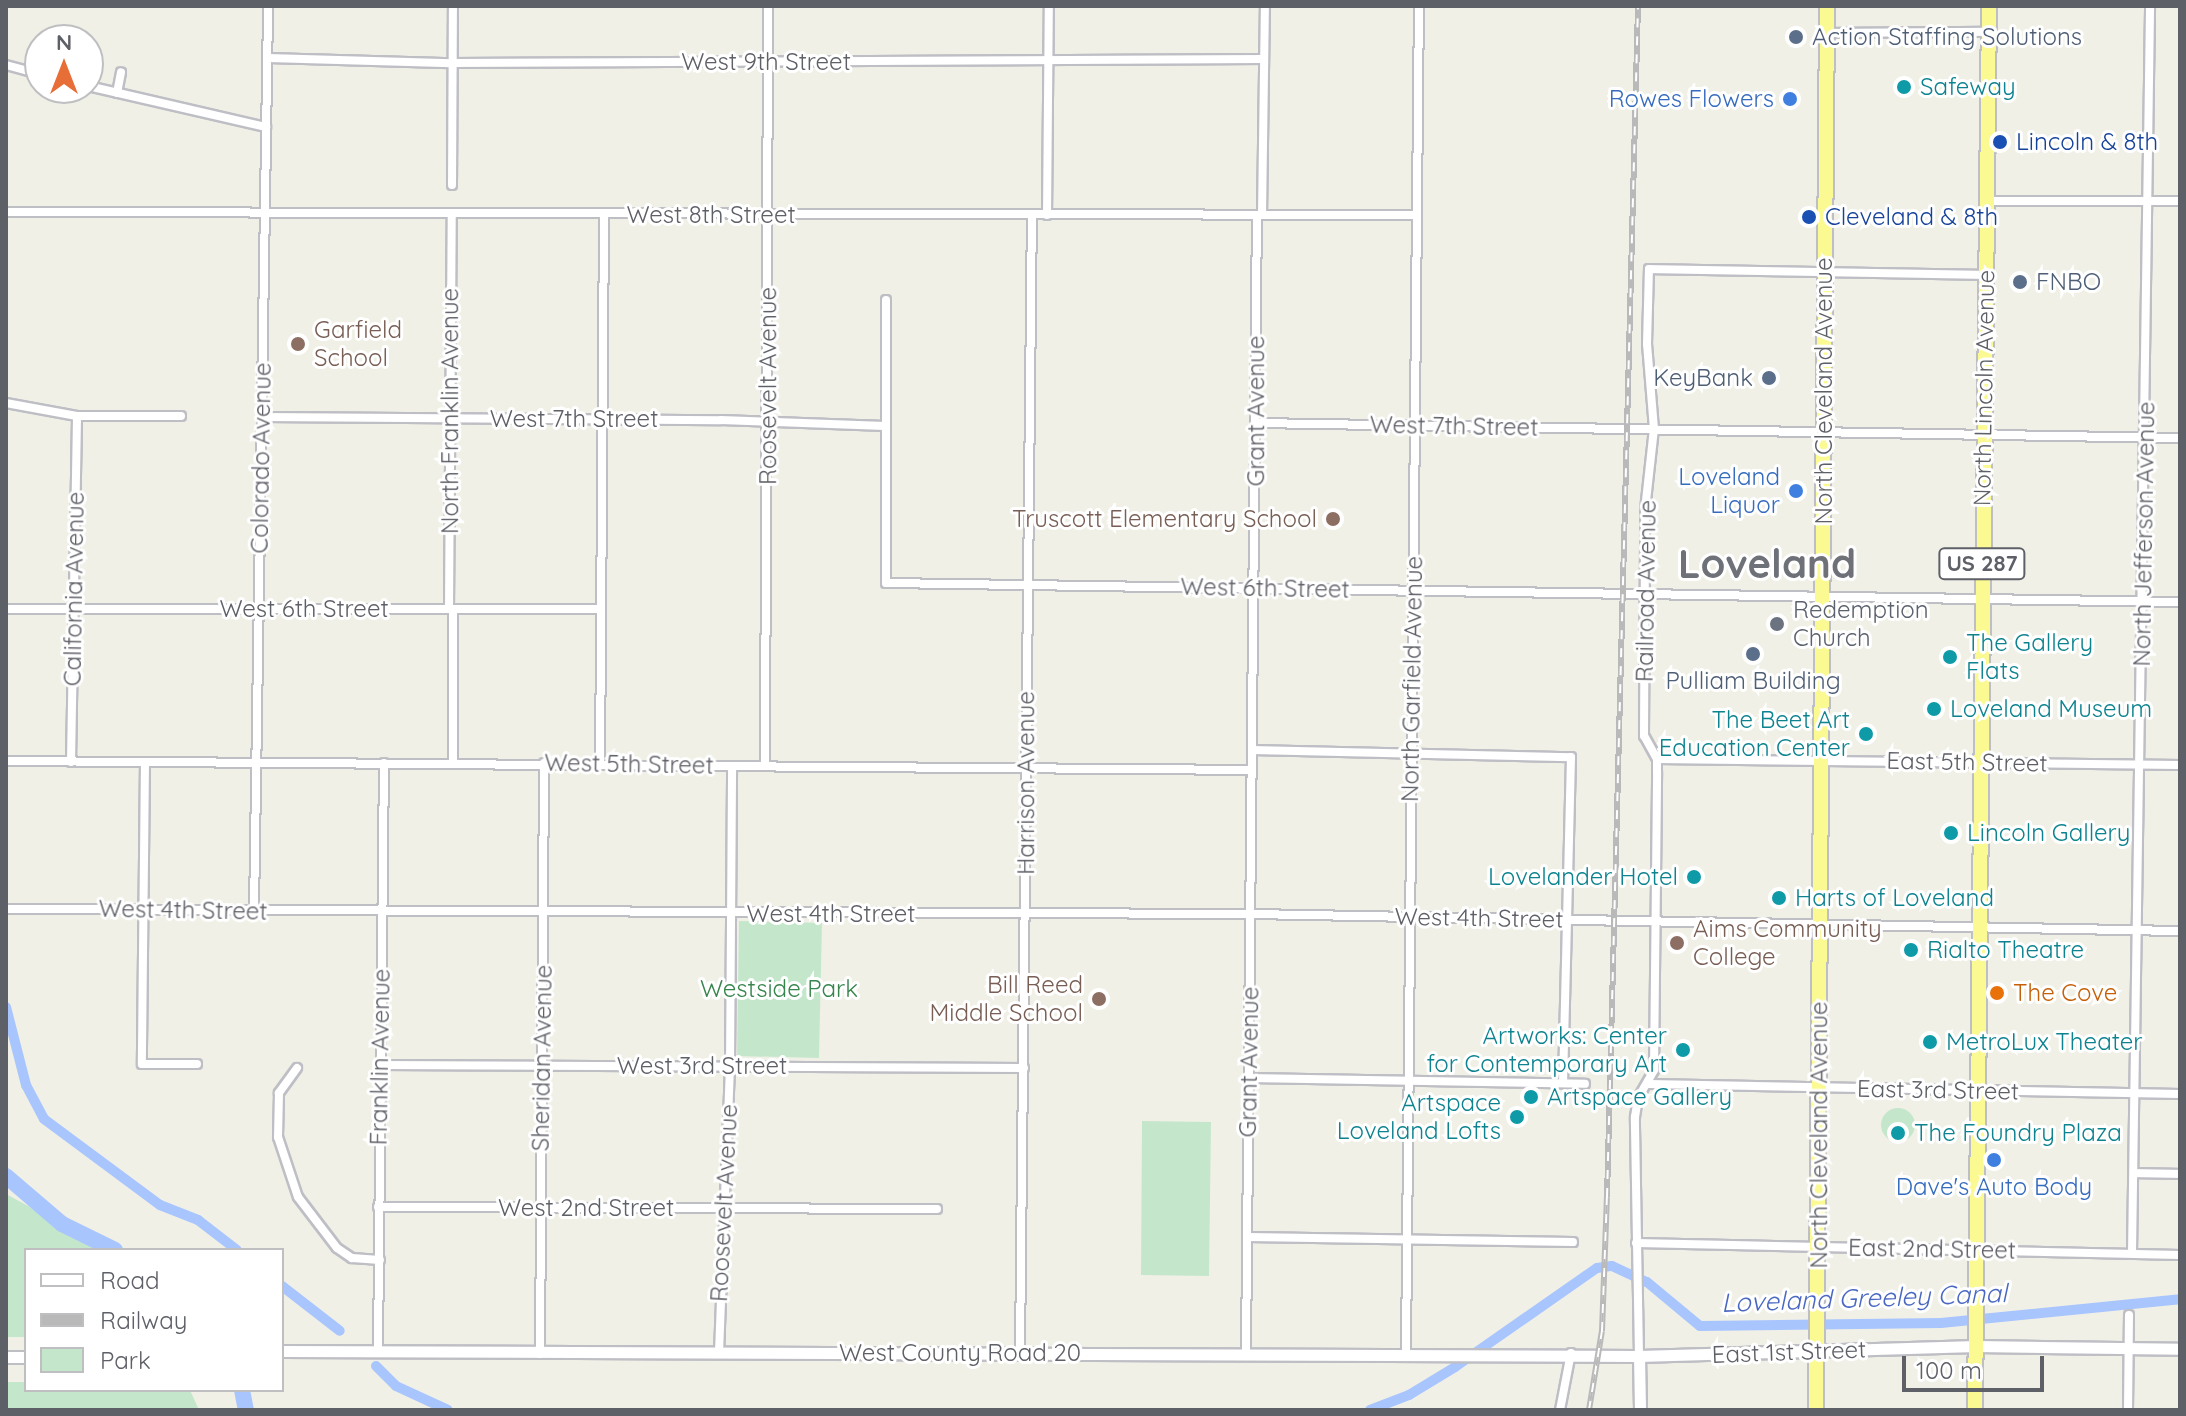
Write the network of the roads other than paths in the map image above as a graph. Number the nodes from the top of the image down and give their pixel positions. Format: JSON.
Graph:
{"nodes":[{"id":1,"x":268,"y":6,"type":"edge"},
{"id":2,"x":453,"y":6,"type":"edge"},
{"id":3,"x":768,"y":6,"type":"edge"},
{"id":4,"x":1049,"y":6,"type":"edge"},
{"id":5,"x":1265,"y":6,"type":"edge"},
{"id":6,"x":1419,"y":6,"type":"edge"},
{"id":7,"x":1827,"y":6,"type":"edge"},
{"id":8,"x":1989,"y":6,"type":"edge"},
{"id":9,"x":2150,"y":6,"type":"edge"},
{"id":10,"x":1989,"y":32,"type":"junction"},
{"id":11,"x":1827,"y":33,"type":"junction"},
{"id":12,"x":268,"y":58,"type":"junction"},
{"id":13,"x":1264,"y":59,"type":"junction"},
{"id":14,"x":769,"y":62,"type":"junction"},
{"id":15,"x":1048,"y":62,"type":"junction"},
{"id":16,"x":452,"y":63,"type":"junction"},
{"id":17,"x":121,"y":72,"type":"dead end"},
{"id":18,"x":104,"y":90,"type":"edge"},
{"id":19,"x":117,"y":93,"type":"junction"},
{"id":20,"x":266,"y":127,"type":"junction"},
{"id":21,"x":452,"y":185,"type":"dead end"},
{"id":22,"x":1988,"y":201,"type":"junction"},
{"id":23,"x":2148,"y":201,"type":"junction"},
{"id":24,"x":2180,"y":201,"type":"edge"},
{"id":25,"x":6,"y":212,"type":"edge"},
{"id":26,"x":264,"y":213,"type":"junction"},
{"id":27,"x":452,"y":213,"type":"junction"},
{"id":28,"x":604,"y":214,"type":"junction"},
{"id":29,"x":1032,"y":215,"type":"junction"},
{"id":30,"x":1047,"y":215,"type":"junction"},
{"id":31,"x":1260,"y":215,"type":"junction"},
{"id":32,"x":1416,"y":215,"type":"junction"},
{"id":33,"x":769,"y":216,"type":"junction"},
{"id":34,"x":1825,"y":272,"type":"junction"},
{"id":35,"x":1986,"y":275,"type":"junction"},
{"id":36,"x":886,"y":300,"type":"dead end"},
{"id":37,"x":6,"y":403,"type":"edge"},
{"id":38,"x":77,"y":416,"type":"junction"},
{"id":39,"x":181,"y":416,"type":"dead end"},
{"id":40,"x":262,"y":417,"type":"junction"},
{"id":41,"x":450,"y":418,"type":"junction"},
{"id":42,"x":602,"y":420,"type":"junction"},
{"id":43,"x":767,"y":423,"type":"junction"},
{"id":44,"x":1255,"y":423,"type":"junction"},
{"id":45,"x":1414,"y":425,"type":"junction"},
{"id":46,"x":885,"y":426,"type":"junction"},
{"id":47,"x":1654,"y":429,"type":"junction"},
{"id":48,"x":1824,"y":432,"type":"junction"},
{"id":49,"x":1982,"y":435,"type":"junction"},
{"id":50,"x":2145,"y":438,"type":"junction"},
{"id":51,"x":2180,"y":438,"type":"edge"},
{"id":52,"x":1027,"y":586,"type":"junction"},
{"id":53,"x":1254,"y":587,"type":"junction"},
{"id":54,"x":1413,"y":590,"type":"junction"},
{"id":55,"x":1644,"y":593,"type":"junction"},
{"id":56,"x":1823,"y":596,"type":"junction"},
{"id":57,"x":1982,"y":599,"type":"junction"},
{"id":58,"x":2143,"y":602,"type":"junction"},
{"id":59,"x":2180,"y":602,"type":"edge"},
{"id":60,"x":6,"y":609,"type":"edge"},
{"id":61,"x":74,"y":609,"type":"junction"},
{"id":62,"x":451,"y":609,"type":"junction"},
{"id":63,"x":601,"y":609,"type":"junction"},
{"id":64,"x":259,"y":610,"type":"junction"},
{"id":65,"x":1252,"y":750,"type":"junction"},
{"id":66,"x":1411,"y":753,"type":"junction"},
{"id":67,"x":1657,"y":759,"type":"junction"},
{"id":68,"x":6,"y":761,"type":"edge"},
{"id":69,"x":1821,"y":761,"type":"junction"},
{"id":70,"x":1980,"y":761,"type":"junction"},
{"id":71,"x":71,"y":762,"type":"junction"},
{"id":72,"x":145,"y":762,"type":"junction"},
{"id":73,"x":255,"y":762,"type":"junction"},
{"id":74,"x":384,"y":763,"type":"junction"},
{"id":75,"x":453,"y":763,"type":"junction"},
{"id":76,"x":544,"y":763,"type":"junction"},
{"id":77,"x":600,"y":764,"type":"junction"},
{"id":78,"x":2141,"y":764,"type":"junction"},
{"id":79,"x":765,"y":765,"type":"junction"},
{"id":80,"x":2180,"y":765,"type":"edge"},
{"id":81,"x":732,"y":766,"type":"junction"},
{"id":82,"x":1023,"y":768,"type":"junction"},
{"id":83,"x":1251,"y":770,"type":"junction"},
{"id":84,"x":6,"y":909,"type":"edge"},
{"id":85,"x":143,"y":909,"type":"junction"},
{"id":86,"x":254,"y":911,"type":"junction"},
{"id":87,"x":382,"y":912,"type":"junction"},
{"id":88,"x":544,"y":913,"type":"junction"},
{"id":89,"x":730,"y":914,"type":"junction"},
{"id":90,"x":1251,"y":914,"type":"junction"},
{"id":91,"x":1028,"y":915,"type":"junction"},
{"id":92,"x":1410,"y":916,"type":"junction"},
{"id":93,"x":1566,"y":919,"type":"junction"},
{"id":94,"x":1655,"y":921,"type":"junction"},
{"id":95,"x":1820,"y":923,"type":"junction"},
{"id":96,"x":1980,"y":927,"type":"junction"},
{"id":97,"x":2137,"y":930,"type":"junction"},
{"id":98,"x":2180,"y":931,"type":"edge"},
{"id":99,"x":197,"y":1064,"type":"dead end"},
{"id":100,"x":381,"y":1065,"type":"junction"},
{"id":101,"x":543,"y":1066,"type":"junction"},
{"id":102,"x":730,"y":1066,"type":"junction"},
{"id":103,"x":297,"y":1068,"type":"dead end"},
{"id":104,"x":1024,"y":1068,"type":"junction"},
{"id":105,"x":1249,"y":1078,"type":"junction"},
{"id":106,"x":1409,"y":1080,"type":"junction"},
{"id":107,"x":1563,"y":1082,"type":"junction"},
{"id":108,"x":1585,"y":1084,"type":"dead end"},
{"id":109,"x":1649,"y":1084,"type":"junction"},
{"id":110,"x":1819,"y":1087,"type":"junction"},
{"id":111,"x":1978,"y":1091,"type":"junction"},
{"id":112,"x":2136,"y":1093,"type":"junction"},
{"id":113,"x":2180,"y":1094,"type":"edge"},
{"id":114,"x":2134,"y":1173,"type":"junction"},
{"id":115,"x":2180,"y":1174,"type":"edge"},
{"id":116,"x":378,"y":1207,"type":"junction"},
{"id":117,"x":542,"y":1208,"type":"junction"},
{"id":118,"x":722,"y":1209,"type":"junction"},
{"id":119,"x":937,"y":1209,"type":"dead end"},
{"id":120,"x":1248,"y":1237,"type":"junction"},
{"id":121,"x":1407,"y":1240,"type":"junction"},
{"id":122,"x":1573,"y":1242,"type":"dead end"},
{"id":123,"x":1636,"y":1243,"type":"junction"},
{"id":124,"x":1819,"y":1247,"type":"junction"},
{"id":125,"x":1977,"y":1250,"type":"junction"},
{"id":126,"x":2132,"y":1253,"type":"junction"},
{"id":127,"x":2180,"y":1255,"type":"edge"},
{"id":128,"x":380,"y":1260,"type":"junction"},
{"id":129,"x":2129,"y":1315,"type":"dead end"},
{"id":130,"x":1976,"y":1346,"type":"junction"},
{"id":131,"x":2128,"y":1349,"type":"junction"},
{"id":132,"x":2180,"y":1349,"type":"edge"},
{"id":133,"x":284,"y":1351,"type":"edge"},
{"id":134,"x":378,"y":1351,"type":"junction"},
{"id":135,"x":1020,"y":1352,"type":"junction"},
{"id":136,"x":1816,"y":1352,"type":"junction"},
{"id":137,"x":719,"y":1353,"type":"junction"},
{"id":138,"x":1246,"y":1353,"type":"junction"},
{"id":139,"x":1406,"y":1353,"type":"junction"},
{"id":140,"x":1571,"y":1353,"type":"junction"},
{"id":141,"x":540,"y":1354,"type":"junction"},
{"id":142,"x":1639,"y":1356,"type":"junction"},
{"id":143,"x":1560,"y":1410,"type":"edge"},
{"id":144,"x":1640,"y":1410,"type":"edge"},
{"id":145,"x":1816,"y":1410,"type":"edge"},
{"id":146,"x":1975,"y":1410,"type":"edge"},
{"id":147,"x":2128,"y":1410,"type":"edge"}],
"edges":[{"from":1,"to":12,"type":"street","name":"Colorado Avenue"},
{"from":2,"to":16,"type":"street"},
{"from":3,"to":14,"type":"street","name":"Roosevelt Avenue"},
{"from":4,"to":15,"type":"street"},
{"from":5,"to":13,"type":"street","name":"Grant Avenue"},
{"from":6,"to":32,"type":"street","name":"North Garfield Avenue"},
{"from":7,"to":11,"type":"highway","name":"North Cleveland Avenue"},
{"from":8,"to":10,"type":"highway","name":"North Lincoln Avenue","number":"US 287"},
{"from":9,"to":23,"type":"street","name":"North Jefferson Avenue"},
{"from":10,"to":11,"type":"street"},
{"from":10,"to":22,"type":"highway","name":"North Lincoln Avenue","number":"US 287"},
{"from":11,"to":34,"type":"highway","name":"North Cleveland Avenue"},
{"from":12,"to":16,"type":"street","name":"West 9th Street"},
{"from":12,"to":20,"type":"street","name":"Colorado Avenue"},
{"from":13,"to":15,"type":"street","name":"West 9th Street"},
{"from":13,"to":31,"type":"street","name":"Grant Avenue"},
{"from":14,"to":15,"type":"street","name":"West 9th Street"},
{"from":14,"to":16,"type":"street","name":"West 9th Street"},
{"from":14,"to":33,"type":"street","name":"Roosevelt Avenue"},
{"from":15,"to":30,"type":"street"},
{"from":16,"to":21,"type":"street"},
{"from":17,"to":19,"type":"street"},
{"from":18,"to":19,"type":"street"},
{"from":19,"to":20,"type":"street"},
{"from":20,"to":26,"type":"street","name":"Colorado Avenue"},
{"from":22,"to":23,"type":"street"},
{"from":22,"to":35,"type":"highway","name":"North Lincoln Avenue","number":"US 287"},
{"from":23,"to":24,"type":"street"},
{"from":23,"to":50,"type":"street","name":"North Jefferson Avenue"},
{"from":25,"to":26,"type":"street","name":"West 8th Street"},
{"from":26,"to":27,"type":"street","name":"West 8th Street"},
{"from":26,"to":40,"type":"street","name":"Colorado Avenue"},
{"from":27,"to":28,"type":"street","name":"West 8th Street"},
{"from":27,"to":41,"type":"street","name":"North Franklin Avenue"},
{"from":28,"to":33,"type":"street","name":"West 8th Street"},
{"from":28,"to":42,"type":"street"},
{"from":29,"to":30,"type":"street","name":"West 8th Street"},
{"from":29,"to":33,"type":"street","name":"West 8th Street"},
{"from":29,"to":52,"type":"street","name":"Harrison Avenue"},
{"from":30,"to":31,"type":"street","name":"West 8th Street"},
{"from":31,"to":32,"type":"street","name":"West 8th Street"},
{"from":31,"to":44,"type":"street","name":"Grant Avenue"},
{"from":32,"to":45,"type":"street","name":"North Garfield Avenue"},
{"from":33,"to":43,"type":"street","name":"Roosevelt Avenue"},
{"from":34,"to":35,"type":"street"},
{"from":34,"to":47,"type":"street","name":"Railroad Avenue"},
{"from":34,"to":48,"type":"highway","name":"North Cleveland Avenue"},
{"from":35,"to":49,"type":"highway","name":"North Lincoln Avenue","number":"US 287"},
{"from":36,"to":46,"type":"street"},
{"from":37,"to":38,"type":"street"},
{"from":38,"to":39,"type":"street"},
{"from":38,"to":61,"type":"street","name":"California Avenue"},
{"from":40,"to":41,"type":"street","name":"West 7th Street"},
{"from":40,"to":64,"type":"street","name":"Colorado Avenue"},
{"from":41,"to":42,"type":"street","name":"West 7th Street"},
{"from":41,"to":62,"type":"street","name":"North Franklin Avenue"},
{"from":42,"to":43,"type":"street","name":"West 7th Street"},
{"from":42,"to":63,"type":"street"},
{"from":43,"to":46,"type":"street","name":"West 7th Street"},
{"from":43,"to":79,"type":"street","name":"Roosevelt Avenue"},
{"from":44,"to":45,"type":"street","name":"West 7th Street"},
{"from":44,"to":53,"type":"street","name":"Grant Avenue"},
{"from":45,"to":47,"type":"street","name":"West 7th Street"},
{"from":45,"to":54,"type":"street","name":"North Garfield Avenue"},
{"from":46,"to":52,"type":"street","name":"West 6th Street"},
{"from":47,"to":48,"type":"street","name":"West 7th Street"},
{"from":47,"to":55,"type":"street","name":"Railroad Avenue"},
{"from":48,"to":49,"type":"street","name":"West 7th Street"},
{"from":48,"to":56,"type":"highway","name":"North Cleveland Avenue"},
{"from":49,"to":50,"type":"street","name":"West 7th Street"},
{"from":49,"to":57,"type":"highway","name":"North Lincoln Avenue","number":"US 287"},
{"from":50,"to":51,"type":"street","name":"West 7th Street"},
{"from":50,"to":58,"type":"street","name":"North Jefferson Avenue"},
{"from":52,"to":53,"type":"street","name":"West 6th Street"},
{"from":52,"to":82,"type":"street","name":"Harrison Avenue"},
{"from":53,"to":54,"type":"street","name":"West 6th Street"},
{"from":53,"to":65,"type":"street","name":"Grant Avenue"},
{"from":54,"to":55,"type":"street","name":"West 6th Street"},
{"from":54,"to":66,"type":"street","name":"North Garfield Avenue"},
{"from":55,"to":56,"type":"street","name":"West 6th Street"},
{"from":55,"to":67,"type":"street","name":"Railroad Avenue"},
{"from":56,"to":57,"type":"street","name":"West 6th Street"},
{"from":56,"to":69,"type":"highway","name":"North Cleveland Avenue"},
{"from":57,"to":58,"type":"street","name":"West 6th Street"},
{"from":57,"to":70,"type":"highway","name":"North Lincoln Avenue","number":"US 287"},
{"from":58,"to":59,"type":"street","name":"West 6th Street"},
{"from":58,"to":78,"type":"street","name":"North Jefferson Avenue"},
{"from":60,"to":61,"type":"street","name":"West 6th Street"},
{"from":61,"to":64,"type":"street","name":"West 6th Street"},
{"from":61,"to":71,"type":"street","name":"California Avenue"},
{"from":62,"to":63,"type":"street","name":"West 6th Street"},
{"from":62,"to":64,"type":"street","name":"West 6th Street"},
{"from":62,"to":75,"type":"street","name":"North Franklin Avenue"},
{"from":63,"to":77,"type":"street"},
{"from":64,"to":73,"type":"street","name":"Colorado Avenue"},
{"from":65,"to":66,"type":"street"},
{"from":65,"to":83,"type":"street","name":"Grant Avenue"},
{"from":66,"to":92,"type":"street","name":"North Garfield Avenue"},
{"from":66,"to":93,"type":"street"},
{"from":67,"to":69,"type":"street","name":"East 5th Street"},
{"from":67,"to":94,"type":"street","name":"Railroad Avenue"},
{"from":68,"to":71,"type":"street","name":"West 5th Street"},
{"from":69,"to":70,"type":"street","name":"East 5th Street"},
{"from":69,"to":95,"type":"highway","name":"North Cleveland Avenue"},
{"from":70,"to":78,"type":"street","name":"East 5th Street"},
{"from":70,"to":96,"type":"highway","name":"North Lincoln Avenue","number":"US 287"},
{"from":71,"to":72,"type":"street","name":"West 5th Street"},
{"from":72,"to":73,"type":"street","name":"West 5th Street"},
{"from":72,"to":85,"type":"street"},
{"from":73,"to":74,"type":"street","name":"West 5th Street"},
{"from":73,"to":86,"type":"street","name":"Colorado Avenue"},
{"from":74,"to":75,"type":"street","name":"West 5th Street"},
{"from":74,"to":87,"type":"street","name":"Franklin Avenue"},
{"from":75,"to":76,"type":"street","name":"West 5th Street"},
{"from":76,"to":77,"type":"street","name":"West 5th Street"},
{"from":76,"to":88,"type":"street","name":"Sheridan Avenue"},
{"from":77,"to":81,"type":"street","name":"West 5th Street"},
{"from":78,"to":80,"type":"street","name":"East 5th Street"},
{"from":78,"to":97,"type":"street","name":"North Jefferson Avenue"},
{"from":79,"to":81,"type":"street","name":"West 5th Street"},
{"from":79,"to":82,"type":"street","name":"West 5th Street"},
{"from":81,"to":89,"type":"street","name":"Roosevelt Avenue"},
{"from":82,"to":83,"type":"street","name":"West 5th Street"},
{"from":82,"to":91,"type":"street","name":"Harrison Avenue"},
{"from":83,"to":90,"type":"street","name":"Grant Avenue"},
{"from":84,"to":85,"type":"street","name":"West 4th Street"},
{"from":85,"to":86,"type":"street","name":"West 4th Street"},
{"from":85,"to":99,"type":"street"},
{"from":86,"to":87,"type":"street","name":"West 4th Street"},
{"from":87,"to":88,"type":"street","name":"West 4th Street"},
{"from":87,"to":100,"type":"street","name":"Franklin Avenue"},
{"from":88,"to":89,"type":"street","name":"West 4th Street"},
{"from":88,"to":101,"type":"street","name":"Sheridan Avenue"},
{"from":89,"to":91,"type":"street","name":"West 4th Street"},
{"from":89,"to":102,"type":"street","name":"Roosevelt Avenue"},
{"from":90,"to":91,"type":"street","name":"West 4th Street"},
{"from":90,"to":92,"type":"street","name":"West 4th Street"},
{"from":90,"to":105,"type":"street","name":"Grant Avenue"},
{"from":91,"to":104,"type":"street","name":"Harrison Avenue"},
{"from":92,"to":93,"type":"street","name":"West 4th Street"},
{"from":92,"to":106,"type":"street","name":"North Garfield Avenue"},
{"from":93,"to":94,"type":"street","name":"West 4th Street"},
{"from":93,"to":107,"type":"street"},
{"from":94,"to":95,"type":"street","name":"West 4th Street"},
{"from":94,"to":109,"type":"street","name":"Railroad Avenue"},
{"from":95,"to":96,"type":"street","name":"West 4th Street"},
{"from":95,"to":110,"type":"highway","name":"North Cleveland Avenue"},
{"from":96,"to":97,"type":"street","name":"West 4th Street"},
{"from":96,"to":111,"type":"highway","name":"North Lincoln Avenue","number":"US 287"},
{"from":97,"to":98,"type":"street","name":"West 4th Street"},
{"from":97,"to":112,"type":"street","name":"North Jefferson Avenue"},
{"from":100,"to":101,"type":"street","name":"West 3rd Street"},
{"from":100,"to":116,"type":"street","name":"Franklin Avenue"},
{"from":101,"to":102,"type":"street","name":"West 3rd Street"},
{"from":101,"to":117,"type":"street","name":"Sheridan Avenue"},
{"from":102,"to":104,"type":"street","name":"West 3rd Street"},
{"from":102,"to":118,"type":"street","name":"Roosevelt Avenue"},
{"from":103,"to":128,"type":"street"},
{"from":104,"to":135,"type":"street","name":"Harrison Avenue"},
{"from":105,"to":106,"type":"street"},
{"from":105,"to":120,"type":"street","name":"Grant Avenue"},
{"from":106,"to":107,"type":"street"},
{"from":106,"to":121,"type":"street","name":"North Garfield Avenue"},
{"from":107,"to":108,"type":"street"},
{"from":109,"to":110,"type":"street","name":"East 3rd Street"},
{"from":109,"to":123,"type":"street","name":"Railroad Avenue"},
{"from":110,"to":111,"type":"street","name":"East 3rd Street"},
{"from":110,"to":124,"type":"highway","name":"North Cleveland Avenue"},
{"from":111,"to":112,"type":"street","name":"East 3rd Street"},
{"from":111,"to":125,"type":"highway","name":"North Lincoln Avenue","number":"US 287"},
{"from":112,"to":113,"type":"street","name":"East 3rd Street"},
{"from":112,"to":114,"type":"street","name":"North Jefferson Avenue"},
{"from":114,"to":115,"type":"street"},
{"from":114,"to":126,"type":"street","name":"North Jefferson Avenue"},
{"from":116,"to":117,"type":"street","name":"West 2nd Street"},
{"from":116,"to":128,"type":"street","name":"Franklin Avenue"},
{"from":117,"to":118,"type":"street","name":"West 2nd Street"},
{"from":117,"to":141,"type":"street","name":"Sheridan Avenue"},
{"from":118,"to":119,"type":"street","name":"West 2nd Street"},
{"from":118,"to":137,"type":"street","name":"Roosevelt Avenue"},
{"from":120,"to":121,"type":"street"},
{"from":120,"to":138,"type":"street","name":"Grant Avenue"},
{"from":121,"to":122,"type":"street"},
{"from":121,"to":139,"type":"street","name":"North Garfield Avenue"},
{"from":123,"to":124,"type":"street","name":"East 2nd Street"},
{"from":123,"to":142,"type":"street","name":"Railroad Avenue"},
{"from":124,"to":125,"type":"street","name":"East 2nd Street"},
{"from":124,"to":136,"type":"highway","name":"North Cleveland Avenue"},
{"from":125,"to":126,"type":"street","name":"East 2nd Street"},
{"from":125,"to":130,"type":"highway","name":"North Lincoln Avenue","number":"US 287"},
{"from":126,"to":127,"type":"street","name":"East 2nd Street"},
{"from":128,"to":134,"type":"street","name":"Franklin Avenue"},
{"from":129,"to":131,"type":"street"},
{"from":130,"to":131,"type":"main road","name":"East 1st Street"},
{"from":130,"to":136,"type":"main road","name":"East 1st Street"},
{"from":130,"to":146,"type":"highway","number":"US 287"},
{"from":131,"to":132,"type":"main road","name":"East 1st Street"},
{"from":131,"to":147,"type":"street"},
{"from":133,"to":134,"type":"main road","name":"West County Road 20"},
{"from":134,"to":141,"type":"main road","name":"West County Road 20"},
{"from":135,"to":137,"type":"main road","name":"West County Road 20"},
{"from":135,"to":138,"type":"main road","name":"West County Road 20"},
{"from":136,"to":142,"type":"main road","name":"East 1st Street"},
{"from":136,"to":145,"type":"highway","name":"North Cleveland Avenue"},
{"from":137,"to":141,"type":"main road","name":"West County Road 20"},
{"from":138,"to":139,"type":"main road","name":"West County Road 20"},
{"from":139,"to":140,"type":"main road","name":"West County Road 20"},
{"from":140,"to":142,"type":"main road","name":"West County Road 20"},
{"from":140,"to":143,"type":"street"},
{"from":142,"to":144,"type":"main road"}]}
